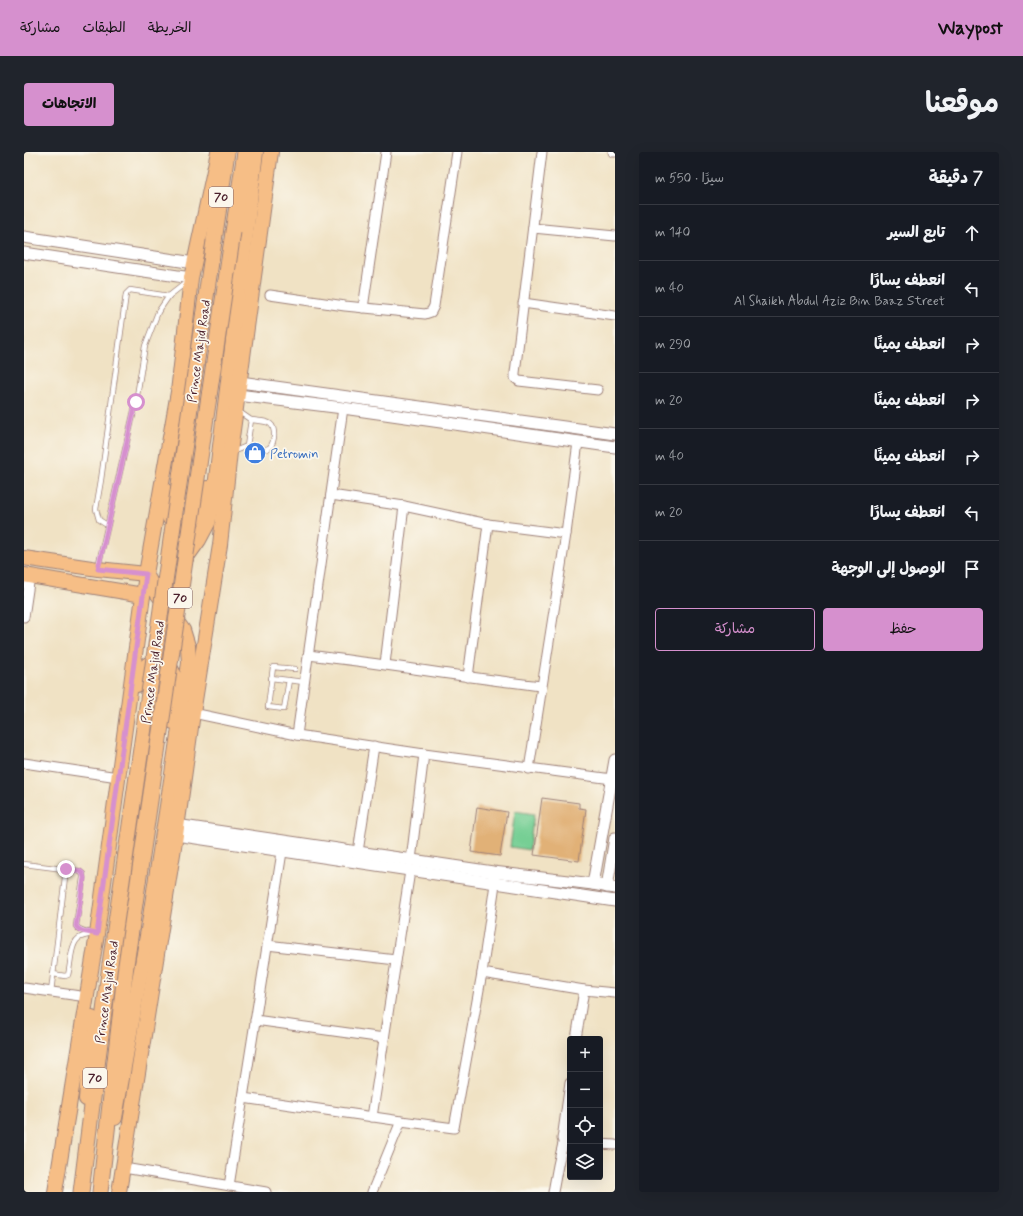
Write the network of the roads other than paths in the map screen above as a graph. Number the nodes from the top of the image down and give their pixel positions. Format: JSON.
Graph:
{"nodes":[{"id":1,"x":209,"y":152,"type":"edge"},
{"id":2,"x":218,"y":152,"type":"edge"},
{"id":3,"x":227,"y":152,"type":"edge"},
{"id":4,"x":245,"y":152,"type":"edge"},
{"id":5,"x":256,"y":152,"type":"edge"},
{"id":6,"x":267,"y":152,"type":"edge"},
{"id":7,"x":271,"y":152,"type":"edge"},
{"id":8,"x":386,"y":152,"type":"edge"},
{"id":9,"x":457,"y":152,"type":"edge"},
{"id":10,"x":542,"y":152,"type":"edge"},
{"id":11,"x":533,"y":228,"type":"junction"},
{"id":12,"x":615,"y":236,"type":"edge"},
{"id":13,"x":24,"y":237,"type":"edge"},
{"id":14,"x":198,"y":244,"type":"junction"},
{"id":15,"x":24,"y":253,"type":"edge"},
{"id":16,"x":194,"y":263,"type":"junction"},
{"id":17,"x":191,"y":278,"type":"junction"},
{"id":18,"x":240,"y":285,"type":"junction"},
{"id":19,"x":270,"y":295,"type":"dead end"},
{"id":20,"x":169,"y":296,"type":"junction"},
{"id":21,"x":523,"y":303,"type":"junction"},
{"id":22,"x":363,"y":308,"type":"junction"},
{"id":23,"x":615,"y":316,"type":"edge"},
{"id":24,"x":239,"y":389,"type":"junction"},
{"id":25,"x":598,"y":390,"type":"dead end"},
{"id":26,"x":178,"y":392,"type":"junction"},
{"id":27,"x":231,"y":407,"type":"junction"},
{"id":28,"x":343,"y":408,"type":"junction"},
{"id":29,"x":465,"y":413,"type":"junction"},
{"id":30,"x":251,"y":420,"type":"junction"},
{"id":31,"x":464,"y":425,"type":"junction"},
{"id":32,"x":615,"y":434,"type":"edge"},
{"id":33,"x":578,"y":442,"type":"junction"},
{"id":34,"x":247,"y":446,"type":"junction"},
{"id":35,"x":615,"y":447,"type":"edge"},
{"id":36,"x":230,"y":452,"type":"junction"},
{"id":37,"x":330,"y":495,"type":"junction"},
{"id":38,"x":404,"y":506,"type":"junction"},
{"id":39,"x":488,"y":524,"type":"junction"},
{"id":40,"x":107,"y":525,"type":"junction"},
{"id":41,"x":566,"y":534,"type":"junction"},
{"id":42,"x":24,"y":558,"type":"edge"},
{"id":43,"x":98,"y":569,"type":"junction"},
{"id":44,"x":176,"y":573,"type":"junction"},
{"id":45,"x":146,"y":574,"type":"junction"},
{"id":46,"x":27,"y":576,"type":"edge"},
{"id":47,"x":149,"y":592,"type":"junction"},
{"id":48,"x":24,"y":617,"type":"edge"},
{"id":49,"x":308,"y":655,"type":"junction"},
{"id":50,"x":385,"y":664,"type":"junction"},
{"id":51,"x":295,"y":670,"type":"dead end"},
{"id":52,"x":468,"y":677,"type":"junction"},
{"id":53,"x":271,"y":678,"type":"junction"},
{"id":54,"x":288,"y":680,"type":"junction"},
{"id":55,"x":304,"y":682,"type":"junction"},
{"id":56,"x":541,"y":686,"type":"junction"},
{"id":57,"x":193,"y":713,"type":"junction"},
{"id":58,"x":297,"y":735,"type":"junction"},
{"id":59,"x":374,"y":746,"type":"junction"},
{"id":60,"x":424,"y":754,"type":"junction"},
{"id":61,"x":615,"y":760,"type":"edge"},
{"id":62,"x":24,"y":763,"type":"edge"},
{"id":63,"x":529,"y":769,"type":"junction"},
{"id":64,"x":118,"y":772,"type":"junction"},
{"id":65,"x":173,"y":774,"type":"junction"},
{"id":66,"x":612,"y":780,"type":"junction"},
{"id":67,"x":176,"y":830,"type":"junction"},
{"id":68,"x":615,"y":838,"type":"edge"},
{"id":69,"x":282,"y":852,"type":"junction"},
{"id":70,"x":358,"y":852,"type":"junction"},
{"id":71,"x":24,"y":864,"type":"edge"},
{"id":72,"x":410,"y":865,"type":"junction"},
{"id":73,"x":66,"y":869,"type":"junction"},
{"id":74,"x":493,"y":872,"type":"junction"},
{"id":75,"x":495,"y":884,"type":"junction"},
{"id":76,"x":593,"y":884,"type":"junction"},
{"id":77,"x":611,"y":888,"type":"edge"},
{"id":78,"x":615,"y":901,"type":"edge"},
{"id":79,"x":148,"y":930,"type":"junction"},
{"id":80,"x":97,"y":934,"type":"junction"},
{"id":81,"x":267,"y":945,"type":"junction"},
{"id":82,"x":396,"y":960,"type":"junction"},
{"id":83,"x":53,"y":974,"type":"junction"},
{"id":84,"x":482,"y":974,"type":"junction"},
{"id":85,"x":24,"y":988,"type":"edge"},
{"id":86,"x":584,"y":990,"type":"junction"},
{"id":87,"x":51,"y":992,"type":"junction"},
{"id":88,"x":615,"y":994,"type":"edge"},
{"id":89,"x":87,"y":997,"type":"junction"},
{"id":90,"x":255,"y":1020,"type":"junction"},
{"id":91,"x":576,"y":1036,"type":"edge"},
{"id":92,"x":384,"y":1038,"type":"junction"},
{"id":93,"x":243,"y":1098,"type":"junction"},
{"id":94,"x":567,"y":1104,"type":"edge"},
{"id":95,"x":132,"y":1110,"type":"junction"},
{"id":96,"x":372,"y":1117,"type":"junction"},
{"id":97,"x":400,"y":1121,"type":"junction"},
{"id":98,"x":567,"y":1140,"type":"edge"},
{"id":99,"x":603,"y":1144,"type":"edge"},
{"id":100,"x":615,"y":1145,"type":"edge"},
{"id":101,"x":124,"y":1168,"type":"junction"},
{"id":102,"x":229,"y":1186,"type":"junction"},
{"id":103,"x":55,"y":1192,"type":"edge"},
{"id":104,"x":80,"y":1192,"type":"edge"},
{"id":105,"x":100,"y":1192,"type":"edge"},
{"id":106,"x":119,"y":1192,"type":"edge"},
{"id":107,"x":266,"y":1192,"type":"edge"},
{"id":108,"x":372,"y":1192,"type":"edge"},
{"id":109,"x":553,"y":1192,"type":"edge"}],
"edges":[{"from":1,"to":14,"type":"main road"},
{"from":2,"to":14,"type":"main road"},
{"from":3,"to":104,"type":"highway","name":"Prince Majid Road","number":"70","bridge":true},
{"from":4,"to":105,"type":"highway","name":"Prince Majid Road","number":"70","bridge":true},
{"from":5,"to":18,"type":"main road"},
{"from":6,"to":18,"type":"main road"},
{"from":7,"to":24,"type":"main road"},
{"from":8,"to":22,"type":"street"},
{"from":9,"to":22,"type":"street"},
{"from":10,"to":11,"type":"street"},
{"from":11,"to":12,"type":"street"},
{"from":11,"to":21,"type":"street"},
{"from":13,"to":16,"type":"street"},
{"from":14,"to":16,"type":"main road"},
{"from":15,"to":17,"type":"street"},
{"from":16,"to":17,"type":"main road"},
{"from":17,"to":20,"type":"lane"},
{"from":17,"to":26,"type":"main road"},
{"from":18,"to":27,"type":"main road"},
{"from":19,"to":22,"type":"street"},
{"from":20,"to":40,"type":"lane"},
{"from":20,"to":40,"type":"lane"},
{"from":21,"to":23,"type":"street"},
{"from":21,"to":25,"type":"street"},
{"from":24,"to":27,"type":"main road"},
{"from":24,"to":28,"type":"street"},
{"from":24,"to":29,"type":"street"},
{"from":26,"to":27,"type":"main road"},
{"from":26,"to":45,"type":"main road"},
{"from":27,"to":30,"type":"lane"},
{"from":27,"to":36,"type":"main road"},
{"from":27,"to":44,"type":"main road"},
{"from":28,"to":31,"type":"street"},
{"from":28,"to":37,"type":"street"},
{"from":29,"to":31,"type":"street"},
{"from":29,"to":32,"type":"street"},
{"from":30,"to":34,"type":"lane"},
{"from":30,"to":34,"type":"lane"},
{"from":31,"to":33,"type":"street"},
{"from":33,"to":35,"type":"street"},
{"from":33,"to":41,"type":"street"},
{"from":34,"to":36,"type":"lane"},
{"from":36,"to":44,"type":"main road"},
{"from":36,"to":57,"type":"main road"},
{"from":37,"to":38,"type":"street"},
{"from":37,"to":49,"type":"street"},
{"from":38,"to":39,"type":"street"},
{"from":38,"to":50,"type":"street"},
{"from":39,"to":41,"type":"street"},
{"from":39,"to":52,"type":"street"},
{"from":40,"to":43,"type":"lane"},
{"from":41,"to":56,"type":"street"},
{"from":42,"to":43,"type":"main road"},
{"from":43,"to":45,"type":"main road"},
{"from":44,"to":47,"type":"main road"},
{"from":45,"to":47,"type":"main road"},
{"from":46,"to":47,"type":"main road"},
{"from":46,"to":48,"type":"street"},
{"from":47,"to":64,"type":"main road"},
{"from":47,"to":65,"type":"main road"},
{"from":49,"to":50,"type":"street"},
{"from":49,"to":55,"type":"street"},
{"from":50,"to":52,"type":"street"},
{"from":51,"to":53,"type":"lane"},
{"from":52,"to":56,"type":"street"},
{"from":53,"to":54,"type":"lane"},
{"from":53,"to":54,"type":"lane"},
{"from":54,"to":55,"type":"lane"},
{"from":55,"to":58,"type":"street"},
{"from":56,"to":63,"type":"street"},
{"from":57,"to":58,"type":"street"},
{"from":57,"to":67,"type":"main road"},
{"from":58,"to":59,"type":"street"},
{"from":59,"to":60,"type":"street"},
{"from":59,"to":70,"type":"street"},
{"from":60,"to":63,"type":"street"},
{"from":60,"to":72,"type":"street"},
{"from":61,"to":66,"type":"street"},
{"from":62,"to":64,"type":"street"},
{"from":63,"to":66,"type":"street"},
{"from":64,"to":65,"type":"main road"},
{"from":64,"to":80,"type":"main road"},
{"from":65,"to":79,"type":"main road"},
{"from":66,"to":76,"type":"street"},
{"from":67,"to":69,"type":"street"},
{"from":67,"to":70,"type":"street"},
{"from":67,"to":95,"type":"main road"},
{"from":68,"to":77,"type":"street"},
{"from":69,"to":72,"type":"street"},
{"from":69,"to":81,"type":"street"},
{"from":70,"to":72,"type":"street"},
{"from":71,"to":73,"type":"lane"},
{"from":72,"to":74,"type":"street"},
{"from":72,"to":75,"type":"street"},
{"from":72,"to":82,"type":"street"},
{"from":73,"to":80,"type":"lane"},
{"from":73,"to":83,"type":"lane"},
{"from":74,"to":75,"type":"street"},
{"from":74,"to":76,"type":"street"},
{"from":75,"to":78,"type":"street"},
{"from":75,"to":84,"type":"street"},
{"from":76,"to":77,"type":"street"},
{"from":79,"to":95,"type":"main road"},
{"from":79,"to":105,"type":"main road"},
{"from":80,"to":83,"type":"lane"},
{"from":80,"to":89,"type":"main road"},
{"from":80,"to":104,"type":"main road"},
{"from":81,"to":82,"type":"street"},
{"from":81,"to":90,"type":"street"},
{"from":82,"to":92,"type":"street"},
{"from":83,"to":87,"type":"lane"},
{"from":84,"to":86,"type":"street"},
{"from":84,"to":97,"type":"street"},
{"from":85,"to":87,"type":"street"},
{"from":86,"to":88,"type":"street"},
{"from":86,"to":91,"type":"street"},
{"from":87,"to":89,"type":"street"},
{"from":89,"to":103,"type":"main road"},
{"from":90,"to":92,"type":"street"},
{"from":90,"to":93,"type":"street"},
{"from":92,"to":96,"type":"street"},
{"from":93,"to":96,"type":"street"},
{"from":93,"to":102,"type":"street"},
{"from":94,"to":98,"type":"street"},
{"from":95,"to":101,"type":"main road"},
{"from":96,"to":97,"type":"street"},
{"from":97,"to":108,"type":"street"},
{"from":98,"to":109,"type":"street"},
{"from":99,"to":100,"type":"street"},
{"from":101,"to":102,"type":"street"},
{"from":101,"to":106,"type":"main road"},
{"from":102,"to":107,"type":"street"}]}
